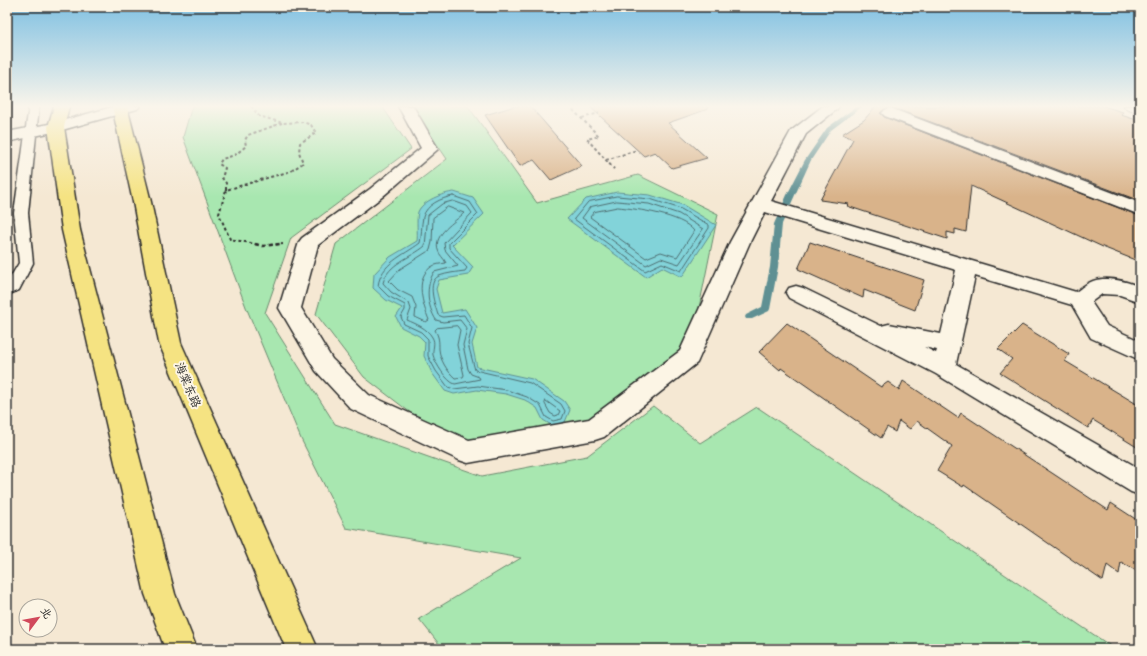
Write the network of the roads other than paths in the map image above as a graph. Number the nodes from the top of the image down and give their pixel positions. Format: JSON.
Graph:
{"nodes":[{"id":1,"x":22,"y":137,"type":"edge"},
{"id":2,"x":30,"y":137,"type":"edge"},
{"id":3,"x":61,"y":137,"type":"edge"},
{"id":4,"x":129,"y":137,"type":"edge"},
{"id":5,"x":423,"y":137,"type":"edge"},
{"id":6,"x":796,"y":137,"type":"edge"},
{"id":7,"x":951,"y":137,"type":"edge"},
{"id":8,"x":7,"y":142,"type":"edge"},
{"id":9,"x":760,"y":204,"type":"junction"},
{"id":10,"x":1140,"y":209,"type":"edge"},
{"id":11,"x":967,"y":266,"type":"junction"},
{"id":12,"x":10,"y":288,"type":"edge"},
{"id":13,"x":796,"y":293,"type":"dead end"},
{"id":14,"x":1140,"y":295,"type":"edge"},
{"id":15,"x":1079,"y":300,"type":"junction"},
{"id":16,"x":864,"y":328,"type":"junction"},
{"id":17,"x":949,"y":344,"type":"junction"},
{"id":18,"x":1140,"y":352,"type":"edge"},
{"id":19,"x":944,"y":368,"type":"junction"},
{"id":20,"x":1140,"y":483,"type":"edge"},
{"id":21,"x":180,"y":649,"type":"edge"},
{"id":22,"x":302,"y":649,"type":"edge"}],
"edges":[{"from":1,"to":8,"type":"street"},
{"from":2,"to":12,"type":"lane"},
{"from":3,"to":21,"type":"main road"},
{"from":4,"to":22,"type":"main road","name":"海棠东路"},
{"from":5,"to":9,"type":"street"},
{"from":6,"to":9,"type":"street"},
{"from":7,"to":10,"type":"street"},
{"from":9,"to":11,"type":"street"},
{"from":11,"to":15,"type":"street"},
{"from":11,"to":17,"type":"street"},
{"from":13,"to":16,"type":"street"},
{"from":14,"to":15,"type":"street"},
{"from":15,"to":18,"type":"street"},
{"from":16,"to":17,"type":"street"},
{"from":16,"to":19,"type":"street"},
{"from":17,"to":19,"type":"street"},
{"from":19,"to":20,"type":"street"}]}
